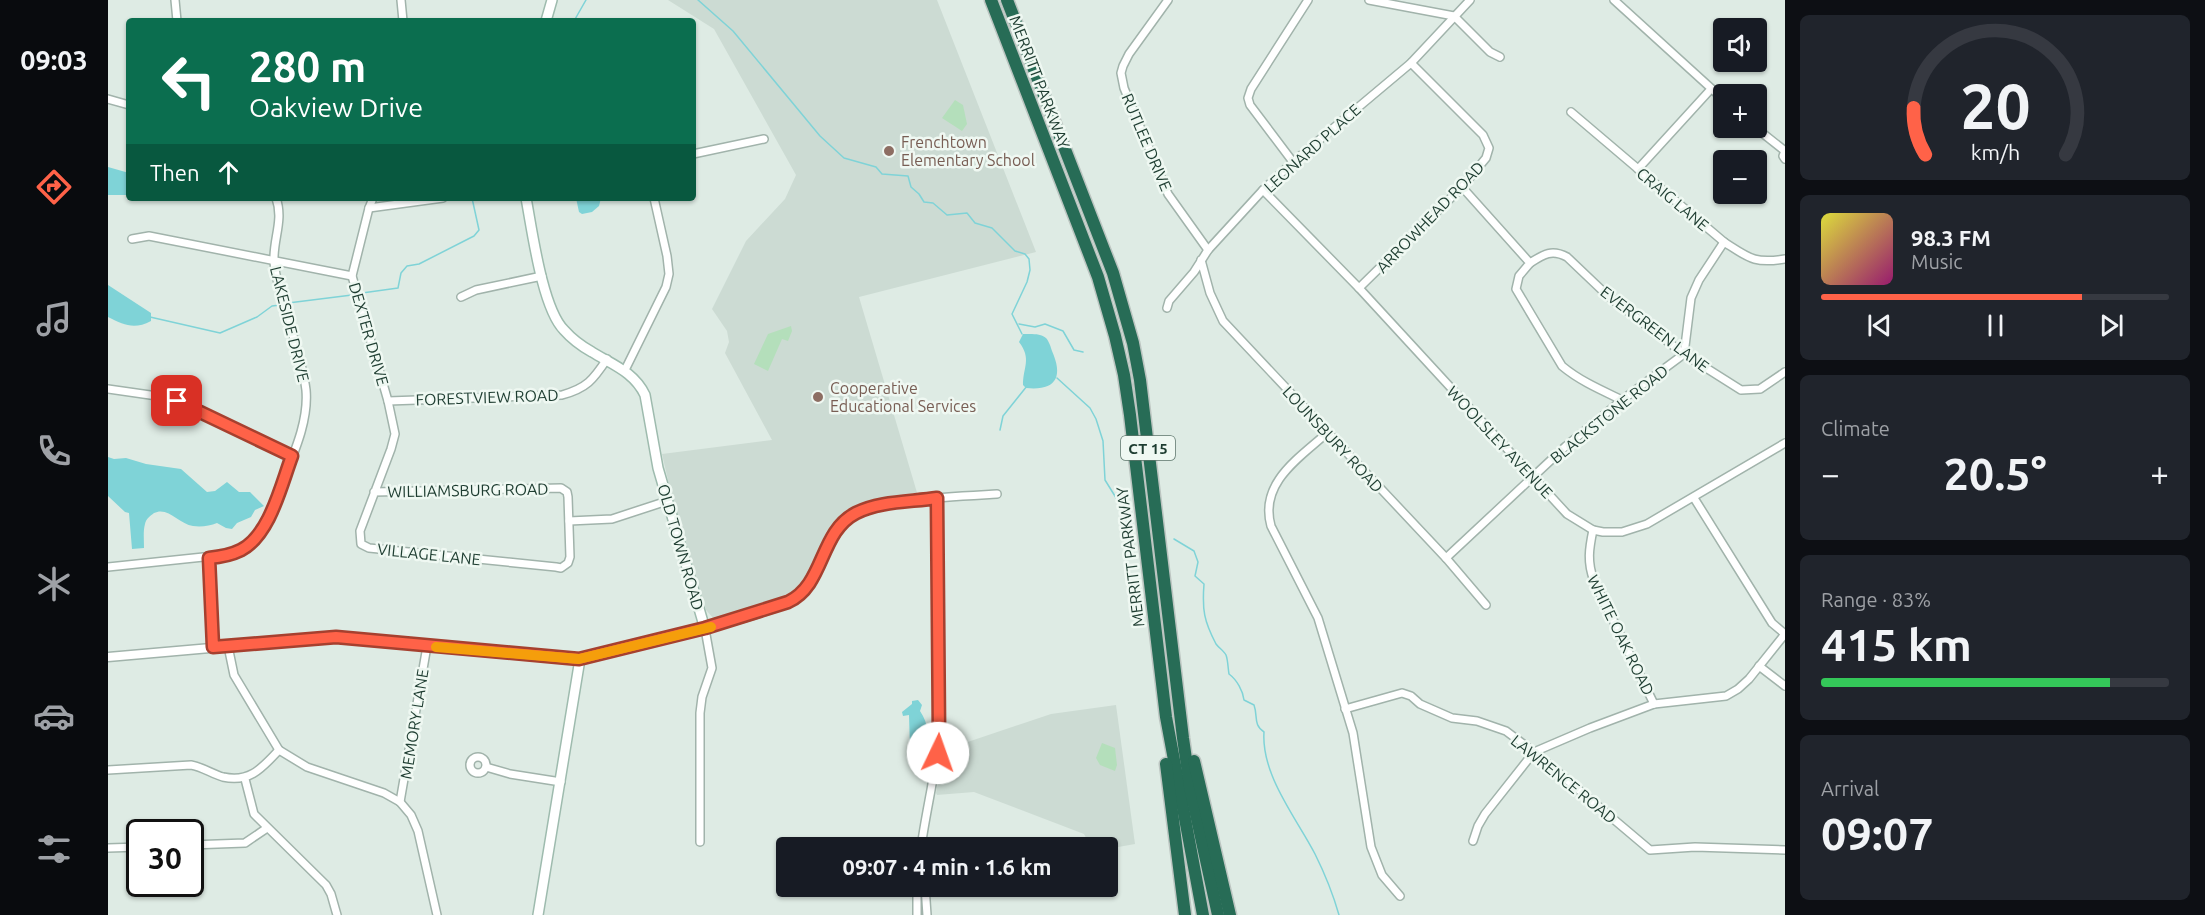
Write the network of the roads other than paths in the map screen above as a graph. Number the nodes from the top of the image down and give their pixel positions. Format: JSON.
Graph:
{"nodes":[{"id":1,"x":175,"y":0,"type":"edge"},
{"id":2,"x":401,"y":0,"type":"edge"},
{"id":3,"x":552,"y":0,"type":"edge"},
{"id":4,"x":991,"y":0,"type":"edge"},
{"id":5,"x":1006,"y":0,"type":"edge"},
{"id":6,"x":1168,"y":0,"type":"edge"},
{"id":7,"x":1308,"y":0,"type":"edge"},
{"id":8,"x":1369,"y":0,"type":"edge"},
{"id":9,"x":1470,"y":0,"type":"edge"},
{"id":10,"x":1614,"y":0,"type":"edge"},
{"id":11,"x":1454,"y":16,"type":"junction"},
{"id":12,"x":177,"y":18,"type":"edge"},
{"id":13,"x":403,"y":18,"type":"edge"},
{"id":14,"x":547,"y":18,"type":"edge"},
{"id":15,"x":1500,"y":57,"type":"dead end"},
{"id":16,"x":1411,"y":63,"type":"junction"},
{"id":17,"x":1711,"y":89,"type":"joint"},
{"id":18,"x":108,"y":99,"type":"edge"},
{"id":19,"x":126,"y":104,"type":"edge"},
{"id":20,"x":1571,"y":112,"type":"dead end"},
{"id":21,"x":1767,"y":137,"type":"edge"},
{"id":22,"x":764,"y":139,"type":"dead end"},
{"id":23,"x":1785,"y":151,"type":"edge"},
{"id":24,"x":696,"y":153,"type":"edge"},
{"id":25,"x":1785,"y":159,"type":"edge"},
{"id":26,"x":1293,"y":162,"type":"junction"},
{"id":27,"x":1638,"y":169,"type":"junction"},
{"id":28,"x":1462,"y":187,"type":"junction"},
{"id":29,"x":1263,"y":190,"type":"junction"},
{"id":30,"x":277,"y":201,"type":"edge"},
{"id":31,"x":372,"y":201,"type":"edge"},
{"id":32,"x":421,"y":201,"type":"edge"},
{"id":33,"x":527,"y":201,"type":"edge"},
{"id":34,"x":655,"y":201,"type":"edge"},
{"id":35,"x":369,"y":208,"type":"junction"},
{"id":36,"x":132,"y":239,"type":"dead end"},
{"id":37,"x":1724,"y":242,"type":"junction"},
{"id":38,"x":1208,"y":250,"type":"junction"},
{"id":39,"x":1785,"y":259,"type":"edge"},
{"id":40,"x":274,"y":260,"type":"junction"},
{"id":41,"x":1201,"y":260,"type":"junction"},
{"id":42,"x":1530,"y":263,"type":"junction"},
{"id":43,"x":352,"y":276,"type":"junction"},
{"id":44,"x":542,"y":276,"type":"junction"},
{"id":45,"x":1359,"y":288,"type":"junction"},
{"id":46,"x":461,"y":297,"type":"dead end"},
{"id":47,"x":1167,"y":308,"type":"dead end"},
{"id":48,"x":1684,"y":354,"type":"junction"},
{"id":49,"x":607,"y":359,"type":"junction"},
{"id":50,"x":625,"y":370,"type":"junction"},
{"id":51,"x":1785,"y":372,"type":"edge"},
{"id":52,"x":108,"y":388,"type":"edge"},
{"id":53,"x":1622,"y":400,"type":"junction"},
{"id":54,"x":388,"y":401,"type":"junction"},
{"id":55,"x":1327,"y":433,"type":"junction"},
{"id":56,"x":1785,"y":444,"type":"edge"},
{"id":57,"x":292,"y":456,"type":"junction"},
{"id":58,"x":1532,"y":478,"type":"junction"},
{"id":59,"x":374,"y":492,"type":"junction"},
{"id":60,"x":997,"y":494,"type":"dead end"},
{"id":61,"x":937,"y":498,"type":"junction"},
{"id":62,"x":1694,"y":498,"type":"junction"},
{"id":63,"x":667,"y":501,"type":"junction"},
{"id":64,"x":569,"y":522,"type":"junction"},
{"id":65,"x":1593,"y":530,"type":"junction"},
{"id":66,"x":209,"y":558,"type":"junction"},
{"id":67,"x":1446,"y":558,"type":"junction"},
{"id":68,"x":108,"y":567,"type":"edge"},
{"id":69,"x":1486,"y":605,"type":"dead end"},
{"id":70,"x":705,"y":628,"type":"junction"},
{"id":71,"x":1785,"y":634,"type":"edge"},
{"id":72,"x":228,"y":646,"type":"junction"},
{"id":73,"x":427,"y":646,"type":"junction"},
{"id":74,"x":213,"y":647,"type":"junction"},
{"id":75,"x":108,"y":657,"type":"edge"},
{"id":76,"x":1172,"y":658,"type":"junction"},
{"id":77,"x":579,"y":659,"type":"junction"},
{"id":78,"x":1759,"y":666,"type":"junction"},
{"id":79,"x":1160,"y":670,"type":"junction"},
{"id":80,"x":1785,"y":686,"type":"edge"},
{"id":81,"x":1654,"y":704,"type":"junction"},
{"id":82,"x":1345,"y":709,"type":"junction"},
{"id":83,"x":279,"y":750,"type":"junction"},
{"id":84,"x":1534,"y":752,"type":"junction"},
{"id":85,"x":486,"y":767,"type":"dead end"},
{"id":86,"x":108,"y":770,"type":"edge"},
{"id":87,"x":244,"y":779,"type":"junction"},
{"id":88,"x":561,"y":782,"type":"junction"},
{"id":89,"x":400,"y":802,"type":"junction"},
{"id":90,"x":267,"y":828,"type":"junction"},
{"id":91,"x":922,"y":837,"type":"edge"},
{"id":92,"x":1473,"y":841,"type":"dead end"},
{"id":93,"x":700,"y":842,"type":"dead end"},
{"id":94,"x":204,"y":844,"type":"edge"},
{"id":95,"x":126,"y":847,"type":"edge"},
{"id":96,"x":108,"y":848,"type":"edge"},
{"id":97,"x":1785,"y":850,"type":"edge"},
{"id":98,"x":1400,"y":896,"type":"dead end"},
{"id":99,"x":917,"y":897,"type":"edge"},
{"id":100,"x":926,"y":897,"type":"edge"},
{"id":101,"x":337,"y":915,"type":"edge"},
{"id":102,"x":437,"y":915,"type":"edge"},
{"id":103,"x":538,"y":915,"type":"edge"},
{"id":104,"x":917,"y":915,"type":"edge"},
{"id":105,"x":927,"y":915,"type":"edge"},
{"id":106,"x":1185,"y":915,"type":"edge"},
{"id":107,"x":1203,"y":915,"type":"edge"},
{"id":108,"x":1218,"y":915,"type":"edge"},
{"id":109,"x":1230,"y":915,"type":"edge"}],
"edges":[{"from":1,"to":12,"type":"street"},
{"from":2,"to":13,"type":"street"},
{"from":3,"to":14,"type":"main road"},
{"from":4,"to":79,"type":"highway","name":"MERRITT PARKWAY","number":"CT 15"},
{"from":5,"to":76,"type":"highway","name":"MERRITT PARKWAY","number":"CT 15"},
{"from":6,"to":38,"type":"street","name":"RUTLEE DRIVE"},
{"from":7,"to":26,"type":"street"},
{"from":8,"to":11,"type":"street"},
{"from":9,"to":11,"type":"street","name":"LEONARD PLACE"},
{"from":10,"to":17,"type":"street"},
{"from":11,"to":15,"type":"street"},
{"from":11,"to":16,"type":"street","name":"LEONARD PLACE"},
{"from":16,"to":26,"type":"street","name":"LEONARD PLACE"},
{"from":16,"to":28,"type":"street","name":"ARROWHEAD ROAD"},
{"from":17,"to":27,"type":"street"},
{"from":18,"to":19,"type":"street"},
{"from":20,"to":27,"type":"street","name":"CRAIG LANE"},
{"from":21,"to":23,"type":"street"},
{"from":22,"to":24,"type":"street"},
{"from":23,"to":25,"type":"street"},
{"from":26,"to":29,"type":"street","name":"LEONARD PLACE"},
{"from":27,"to":37,"type":"street","name":"CRAIG LANE"},
{"from":28,"to":42,"type":"street"},
{"from":28,"to":45,"type":"street","name":"ARROWHEAD ROAD"},
{"from":29,"to":38,"type":"street","name":"LEONARD PLACE"},
{"from":29,"to":45,"type":"street","name":"WOOLSLEY AVENUE"},
{"from":30,"to":40,"type":"street","name":"LAKESIDE DRIVE"},
{"from":31,"to":35,"type":"street","name":"DEXTER DRIVE"},
{"from":32,"to":35,"type":"street"},
{"from":33,"to":44,"type":"main road","name":"OLD TOWN ROAD"},
{"from":34,"to":50,"type":"street"},
{"from":35,"to":43,"type":"street","name":"DEXTER DRIVE"},
{"from":36,"to":40,"type":"street"},
{"from":37,"to":39,"type":"street","name":"CRAIG LANE"},
{"from":37,"to":48,"type":"street","name":"BLACKSTONE ROAD"},
{"from":38,"to":41,"type":"street","name":"LEONARD PLACE"},
{"from":40,"to":43,"type":"street"},
{"from":40,"to":57,"type":"street","name":"LAKESIDE DRIVE"},
{"from":41,"to":47,"type":"street","name":"LEONARD PLACE"},
{"from":41,"to":55,"type":"street","name":"LOUNSBURY ROAD"},
{"from":42,"to":48,"type":"street","name":"EVERGREEN LANE"},
{"from":42,"to":53,"type":"street"},
{"from":43,"to":54,"type":"street","name":"DEXTER DRIVE"},
{"from":44,"to":46,"type":"street"},
{"from":44,"to":49,"type":"main road","name":"OLD TOWN ROAD"},
{"from":45,"to":58,"type":"street","name":"WOOLSLEY AVENUE"},
{"from":48,"to":51,"type":"street","name":"EVERGREEN LANE"},
{"from":48,"to":53,"type":"street","name":"BLACKSTONE ROAD"},
{"from":49,"to":50,"type":"main road","name":"OLD TOWN ROAD"},
{"from":49,"to":54,"type":"street","name":"FORESTVIEW ROAD"},
{"from":50,"to":63,"type":"main road","name":"OLD TOWN ROAD"},
{"from":52,"to":57,"type":"street"},
{"from":53,"to":58,"type":"street","name":"BLACKSTONE ROAD"},
{"from":54,"to":59,"type":"street","name":"VILLAGE LANE"},
{"from":55,"to":67,"type":"street","name":"LOUNSBURY ROAD"},
{"from":55,"to":82,"type":"street"},
{"from":56,"to":62,"type":"street","name":"WOOLSLEY AVENUE"},
{"from":57,"to":66,"type":"street","name":"LAKESIDE DRIVE"},
{"from":58,"to":65,"type":"street","name":"WOOLSLEY AVENUE"},
{"from":58,"to":67,"type":"street","name":"BLACKSTONE ROAD"},
{"from":59,"to":64,"type":"street","name":"WILLIAMSBURG ROAD"},
{"from":59,"to":64,"type":"street","name":"VILLAGE LANE"},
{"from":60,"to":61,"type":"street"},
{"from":61,"to":70,"type":"street"},
{"from":61,"to":91,"type":"street"},
{"from":62,"to":65,"type":"street","name":"WOOLSLEY AVENUE"},
{"from":62,"to":71,"type":"street"},
{"from":63,"to":64,"type":"street"},
{"from":63,"to":70,"type":"main road","name":"OLD TOWN ROAD"},
{"from":65,"to":81,"type":"street","name":"WHITE OAK ROAD"},
{"from":66,"to":68,"type":"street","name":"LAKESIDE DRIVE"},
{"from":66,"to":74,"type":"street"},
{"from":67,"to":69,"type":"street","name":"LOUNSBURY ROAD"},
{"from":70,"to":77,"type":"main road","name":"OLD TOWN ROAD"},
{"from":70,"to":93,"type":"street"},
{"from":71,"to":78,"type":"street"},
{"from":72,"to":73,"type":"street"},
{"from":72,"to":74,"type":"street"},
{"from":72,"to":83,"type":"street"},
{"from":73,"to":77,"type":"street"},
{"from":73,"to":89,"type":"street","name":"MEMORY LANE"},
{"from":74,"to":75,"type":"street"},
{"from":76,"to":108,"type":"highway","name":"MERRITT PARKWAY","number":"CT 15"},
{"from":76,"to":109,"type":"highway"},
{"from":77,"to":88,"type":"main road"},
{"from":78,"to":80,"type":"street"},
{"from":78,"to":81,"type":"street"},
{"from":79,"to":106,"type":"highway"},
{"from":79,"to":107,"type":"highway","name":"MERRITT PARKWAY","number":"CT 15"},
{"from":81,"to":84,"type":"street"},
{"from":82,"to":84,"type":"street","name":"LAWRENCE ROAD"},
{"from":82,"to":98,"type":"street"},
{"from":83,"to":87,"type":"street"},
{"from":83,"to":89,"type":"street"},
{"from":84,"to":92,"type":"street"},
{"from":84,"to":97,"type":"street","name":"LAWRENCE ROAD"},
{"from":85,"to":88,"type":"street"},
{"from":86,"to":87,"type":"street"},
{"from":87,"to":90,"type":"street"},
{"from":88,"to":103,"type":"main road"},
{"from":89,"to":102,"type":"street"},
{"from":90,"to":94,"type":"street"},
{"from":90,"to":101,"type":"street"},
{"from":95,"to":96,"type":"street"},
{"from":99,"to":104,"type":"street"},
{"from":100,"to":105,"type":"street"}]}
